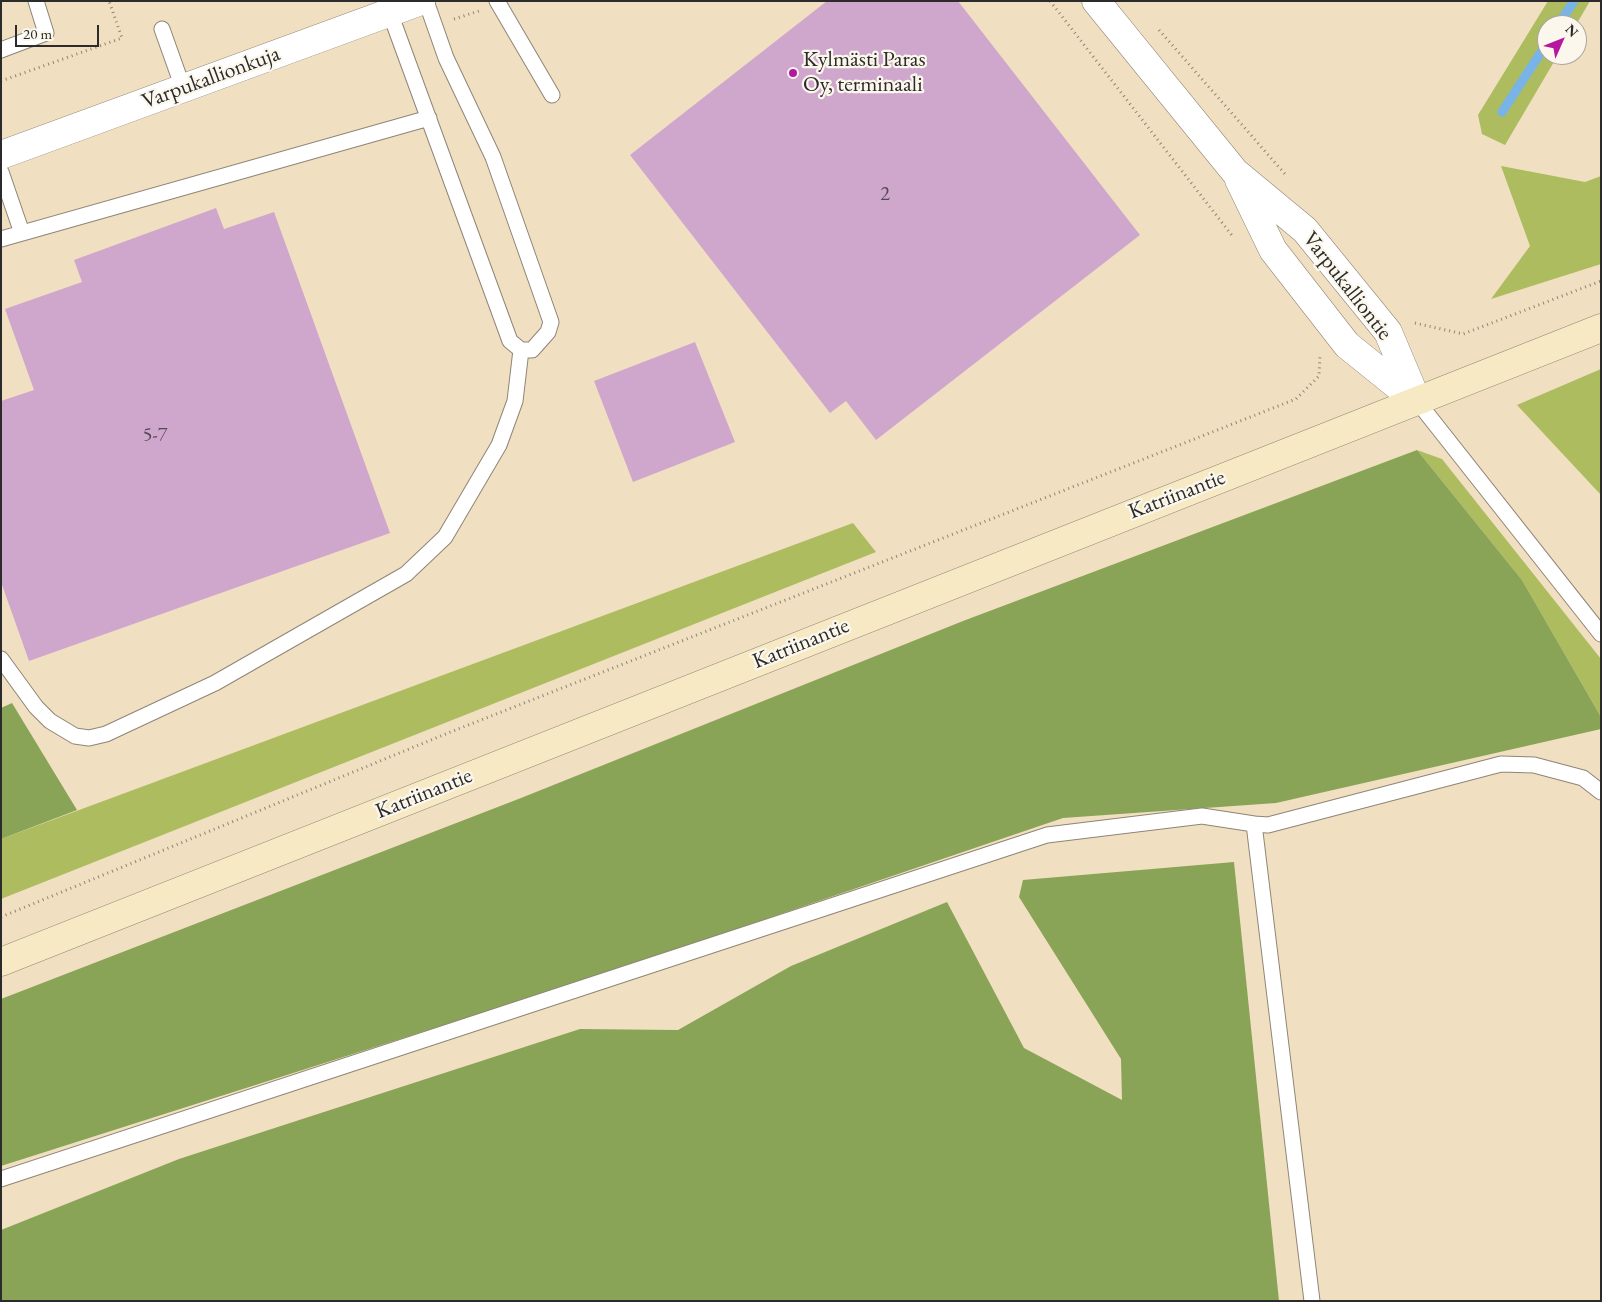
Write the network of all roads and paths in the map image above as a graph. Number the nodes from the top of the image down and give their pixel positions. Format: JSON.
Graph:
{"nodes":[{"id":1,"x":36,"y":1,"type":"edge"},
{"id":2,"x":109,"y":1,"type":"edge"},
{"id":3,"x":421,"y":1,"type":"edge"},
{"id":4,"x":426,"y":1,"type":"edge"},
{"id":5,"x":497,"y":1,"type":"edge"},
{"id":6,"x":1050,"y":1,"type":"edge"},
{"id":7,"x":1096,"y":1,"type":"edge"},
{"id":8,"x":390,"y":13,"type":"junction"},
{"id":9,"x":1153,"y":24,"type":"dead end"},
{"id":10,"x":162,"y":29,"type":"dead end"},
{"id":11,"x":1,"y":50,"type":"edge"},
{"id":12,"x":1,"y":81,"type":"edge"},
{"id":13,"x":183,"y":88,"type":"junction"},
{"id":14,"x":552,"y":95,"type":"dead end"},
{"id":15,"x":429,"y":118,"type":"junction"},
{"id":16,"x":1,"y":155,"type":"edge"},
{"id":17,"x":1,"y":172,"type":"edge"},
{"id":18,"x":1235,"y":172,"type":"junction"},
{"id":19,"x":1290,"y":181,"type":"dead end"},
{"id":20,"x":22,"y":233,"type":"junction"},
{"id":21,"x":1,"y":239,"type":"edge"},
{"id":22,"x":1240,"y":245,"type":"dead end"},
{"id":23,"x":1601,"y":281,"type":"edge"},
{"id":24,"x":1601,"y":328,"type":"edge"},
{"id":25,"x":1388,"y":332,"type":"junction"},
{"id":26,"x":1348,"y":345,"type":"junction"},
{"id":27,"x":521,"y":350,"type":"junction"},
{"id":28,"x":1417,"y":401,"type":"junction"},
{"id":29,"x":1601,"y":634,"type":"edge"},
{"id":30,"x":1,"y":659,"type":"edge"},
{"id":31,"x":1601,"y":792,"type":"edge"},
{"id":32,"x":1254,"y":824,"type":"junction"},
{"id":33,"x":1,"y":917,"type":"edge"},
{"id":34,"x":1,"y":962,"type":"edge"},
{"id":35,"x":1,"y":1179,"type":"edge"},
{"id":36,"x":1312,"y":1301,"type":"edge"}],
"edges":[{"from":1,"to":11,"type":"lane"},
{"from":2,"to":12,"type":"path"},
{"from":3,"to":8,"type":"street","name":"Varpukallionkuja"},
{"from":4,"to":27,"type":"lane"},
{"from":5,"to":14,"type":"lane"},
{"from":6,"to":22,"type":"path"},
{"from":7,"to":18,"type":"street","name":"Varpukalliontie"},
{"from":8,"to":13,"type":"street","name":"Varpukallionkuja"},
{"from":8,"to":15,"type":"lane"},
{"from":9,"to":19,"type":"path"},
{"from":10,"to":13,"type":"lane"},
{"from":13,"to":16,"type":"street","name":"Varpukallionkuja"},
{"from":15,"to":20,"type":"lane"},
{"from":15,"to":27,"type":"lane"},
{"from":17,"to":20,"type":"lane"},
{"from":18,"to":25,"type":"street","name":"Varpukalliontie"},
{"from":18,"to":26,"type":"street","name":"Varpukalliontie"},
{"from":20,"to":21,"type":"lane"},
{"from":23,"to":25,"type":"path"},
{"from":24,"to":28,"type":"main road","name":"Katriinantie"},
{"from":25,"to":28,"type":"street","name":"Varpukalliontie"},
{"from":26,"to":28,"type":"street","name":"Varpukalliontie"},
{"from":26,"to":33,"type":"path"},
{"from":27,"to":30,"type":"lane"},
{"from":28,"to":29,"type":"lane"},
{"from":28,"to":34,"type":"main road","name":"Katriinantie"},
{"from":31,"to":32,"type":"lane"},
{"from":32,"to":35,"type":"lane"},
{"from":32,"to":36,"type":"lane"}]}
